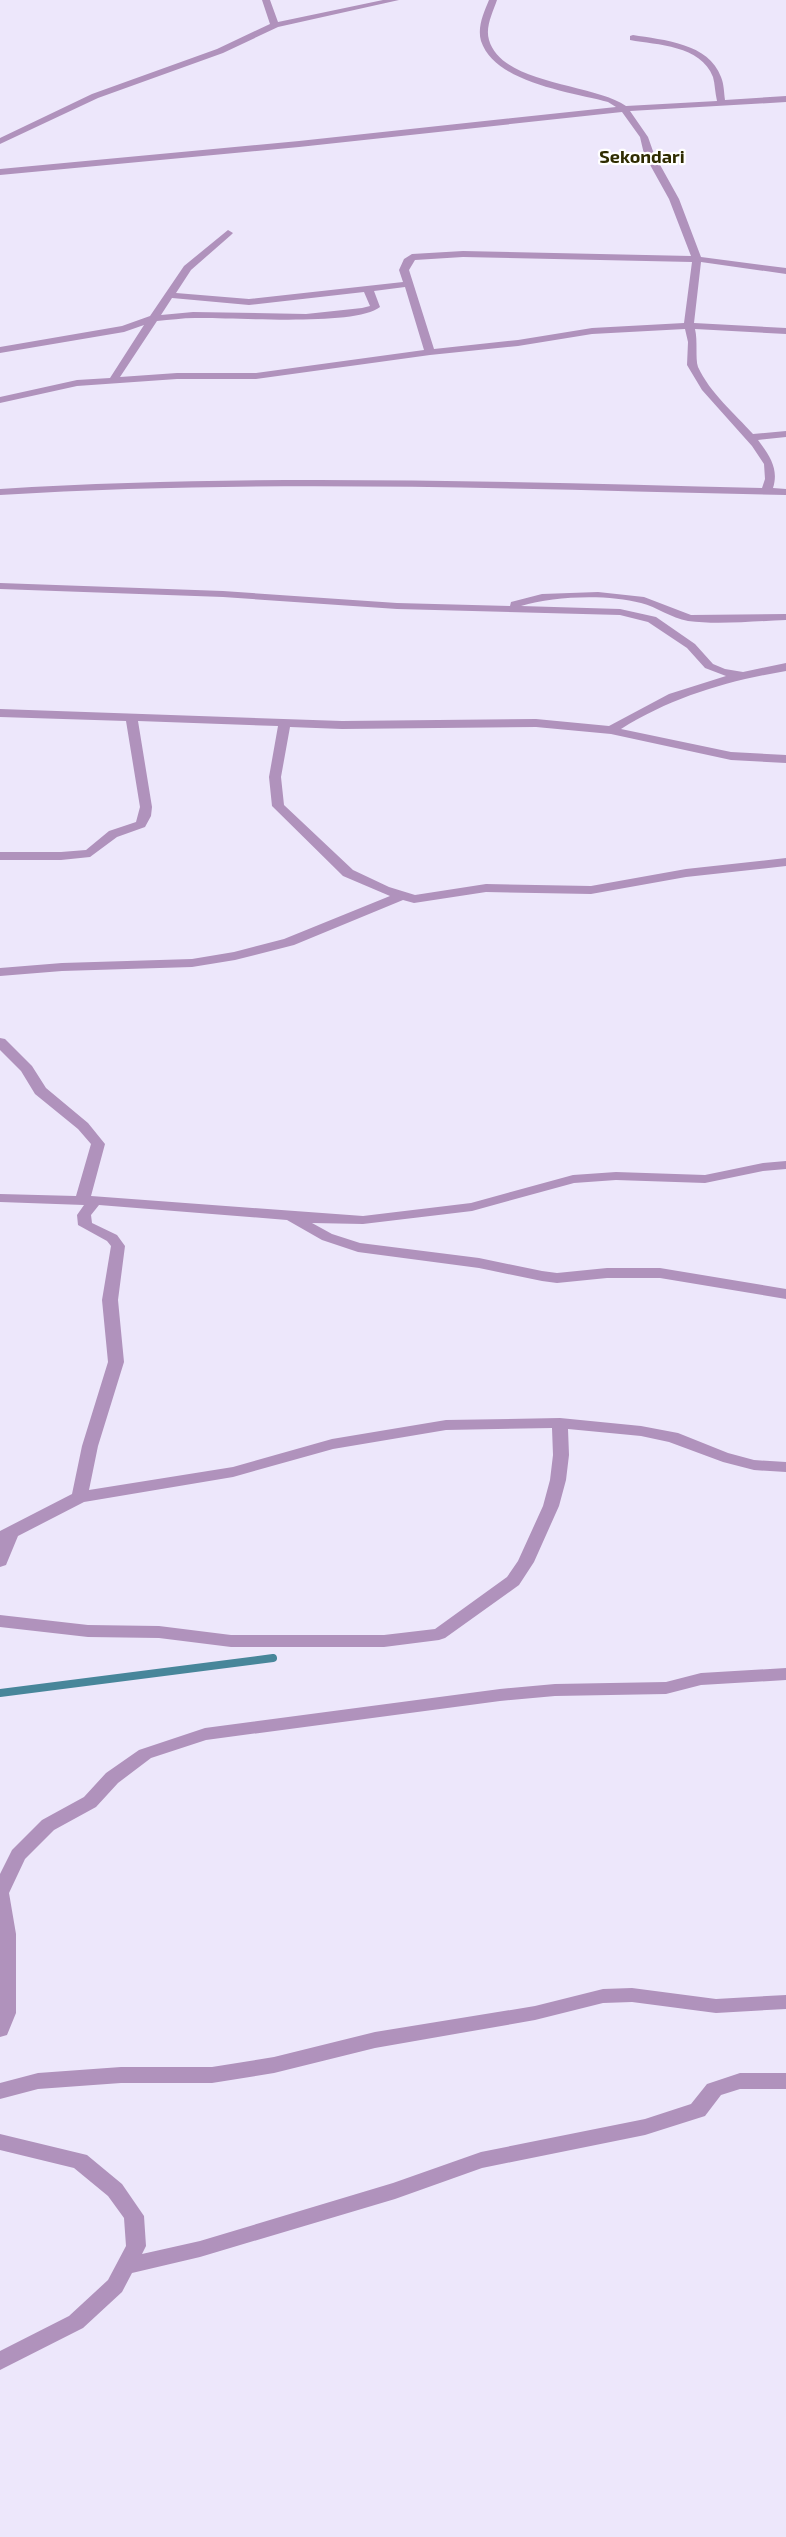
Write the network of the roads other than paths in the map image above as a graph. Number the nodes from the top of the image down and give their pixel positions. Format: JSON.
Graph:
{"nodes":[{"id":1,"x":266,"y":0,"type":"edge"},
{"id":2,"x":394,"y":0,"type":"edge"},
{"id":3,"x":493,"y":0,"type":"edge"},
{"id":4,"x":338,"y":2,"type":"dead end"},
{"id":5,"x":290,"y":21,"type":"junction"},
{"id":6,"x":275,"y":25,"type":"junction"},
{"id":7,"x":633,"y":38,"type":"dead end"},
{"id":8,"x":786,"y":99,"type":"edge"},
{"id":9,"x":721,"y":101,"type":"junction"},
{"id":10,"x":624,"y":109,"type":"junction"},
{"id":11,"x":0,"y":141,"type":"edge"},
{"id":12,"x":0,"y":172,"type":"edge"},
{"id":13,"x":228,"y":233,"type":"dead end"},
{"id":14,"x":697,"y":259,"type":"junction"},
{"id":15,"x":786,"y":271,"type":"edge"},
{"id":16,"x":409,"y":284,"type":"junction"},
{"id":17,"x":368,"y":289,"type":"junction"},
{"id":18,"x":168,"y":295,"type":"junction"},
{"id":19,"x":155,"y":318,"type":"junction"},
{"id":20,"x":689,"y":326,"type":"junction"},
{"id":21,"x":786,"y":331,"type":"edge"},
{"id":22,"x":0,"y":350,"type":"edge"},
{"id":23,"x":430,"y":352,"type":"junction"},
{"id":24,"x":114,"y":379,"type":"junction"},
{"id":25,"x":0,"y":400,"type":"edge"},
{"id":26,"x":786,"y":434,"type":"edge"},
{"id":27,"x":750,"y":438,"type":"junction"},
{"id":28,"x":0,"y":492,"type":"edge"},
{"id":29,"x":766,"y":492,"type":"junction"},
{"id":30,"x":786,"y":492,"type":"edge"},
{"id":31,"x":0,"y":586,"type":"edge"},
{"id":32,"x":507,"y":608,"type":"junction"},
{"id":33,"x":786,"y":617,"type":"edge"},
{"id":34,"x":786,"y":667,"type":"edge"},
{"id":35,"x":739,"y":674,"type":"junction"},
{"id":36,"x":0,"y":713,"type":"edge"},
{"id":37,"x":132,"y":719,"type":"junction"},
{"id":38,"x":285,"y":722,"type":"junction"},
{"id":39,"x":611,"y":730,"type":"junction"},
{"id":40,"x":786,"y":759,"type":"edge"},
{"id":41,"x":0,"y":856,"type":"edge"},
{"id":42,"x":786,"y":862,"type":"edge"},
{"id":43,"x":401,"y":896,"type":"junction"},
{"id":44,"x":0,"y":972,"type":"edge"},
{"id":45,"x":0,"y":1042,"type":"edge"},
{"id":46,"x":786,"y":1165,"type":"edge"},
{"id":47,"x":0,"y":1198,"type":"edge"},
{"id":48,"x":89,"y":1200,"type":"junction"},
{"id":49,"x":289,"y":1216,"type":"junction"},
{"id":50,"x":786,"y":1294,"type":"edge"},
{"id":51,"x":560,"y":1424,"type":"junction"},
{"id":52,"x":786,"y":1467,"type":"edge"},
{"id":53,"x":80,"y":1497,"type":"junction"},
{"id":54,"x":6,"y":1535,"type":"edge"},
{"id":55,"x":0,"y":1561,"type":"edge"},
{"id":56,"x":0,"y":1621,"type":"edge"},
{"id":57,"x":786,"y":1674,"type":"edge"},
{"id":58,"x":786,"y":2002,"type":"edge"},
{"id":59,"x":0,"y":2030,"type":"edge"},
{"id":60,"x":786,"y":2080,"type":"edge"},
{"id":61,"x":0,"y":2091,"type":"edge"},
{"id":62,"x":0,"y":2142,"type":"edge"},
{"id":63,"x":126,"y":2266,"type":"junction"},
{"id":64,"x":0,"y":2361,"type":"edge"}],
"edges":[{"from":1,"to":6,"type":"street"},
{"from":2,"to":5,"type":"street"},
{"from":3,"to":10,"type":"street"},
{"from":4,"to":5,"type":"street"},
{"from":5,"to":6,"type":"street"},
{"from":6,"to":11,"type":"street"},
{"from":7,"to":9,"type":"street"},
{"from":8,"to":9,"type":"street"},
{"from":9,"to":10,"type":"street"},
{"from":10,"to":12,"type":"street"},
{"from":10,"to":14,"type":"street"},
{"from":13,"to":18,"type":"street"},
{"from":14,"to":15,"type":"street"},
{"from":14,"to":16,"type":"street"},
{"from":14,"to":20,"type":"street"},
{"from":16,"to":17,"type":"street"},
{"from":16,"to":23,"type":"street"},
{"from":17,"to":18,"type":"street"},
{"from":17,"to":19,"type":"street"},
{"from":18,"to":19,"type":"street"},
{"from":19,"to":22,"type":"street"},
{"from":19,"to":24,"type":"street"},
{"from":20,"to":21,"type":"street"},
{"from":20,"to":23,"type":"street"},
{"from":20,"to":27,"type":"street"},
{"from":23,"to":24,"type":"street"},
{"from":24,"to":25,"type":"street"},
{"from":26,"to":27,"type":"street"},
{"from":27,"to":29,"type":"street"},
{"from":28,"to":29,"type":"street"},
{"from":29,"to":30,"type":"street"},
{"from":31,"to":32,"type":"street"},
{"from":32,"to":33,"type":"street"},
{"from":32,"to":35,"type":"street"},
{"from":34,"to":35,"type":"street"},
{"from":35,"to":39,"type":"street"},
{"from":36,"to":37,"type":"street"},
{"from":37,"to":38,"type":"street"},
{"from":37,"to":41,"type":"street"},
{"from":38,"to":39,"type":"street"},
{"from":38,"to":43,"type":"street"},
{"from":39,"to":40,"type":"street"},
{"from":42,"to":43,"type":"street"},
{"from":43,"to":44,"type":"street"},
{"from":45,"to":48,"type":"street"},
{"from":46,"to":49,"type":"street"},
{"from":47,"to":48,"type":"street"},
{"from":48,"to":49,"type":"street"},
{"from":48,"to":53,"type":"street"},
{"from":49,"to":50,"type":"street"},
{"from":51,"to":52,"type":"street"},
{"from":51,"to":53,"type":"street"},
{"from":51,"to":56,"type":"street"},
{"from":53,"to":54,"type":"street"},
{"from":54,"to":55,"type":"street"},
{"from":57,"to":59,"type":"street"},
{"from":58,"to":61,"type":"street"},
{"from":60,"to":63,"type":"street"},
{"from":62,"to":63,"type":"street"},
{"from":63,"to":64,"type":"street"}]}
